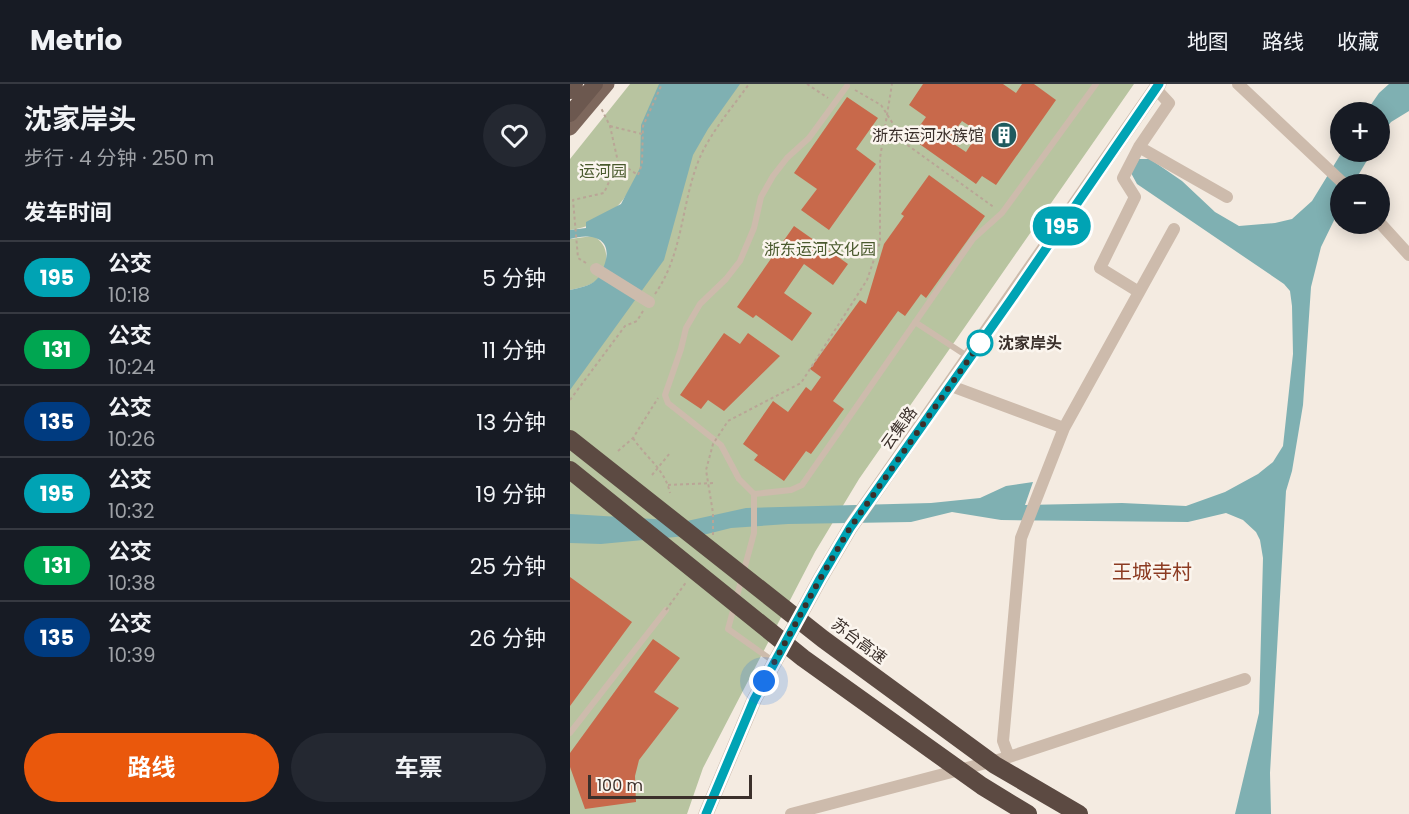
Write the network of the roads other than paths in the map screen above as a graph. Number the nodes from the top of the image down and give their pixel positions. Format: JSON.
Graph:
{"nodes":[{"id":1,"x":575,"y":84,"type":"edge"},
{"id":2,"x":607,"y":84,"type":"edge"},
{"id":3,"x":1096,"y":84,"type":"edge"},
{"id":4,"x":1238,"y":84,"type":"edge"},
{"id":5,"x":847,"y":86,"type":"road end"},
{"id":6,"x":1157,"y":86,"type":"edge"},
{"id":7,"x":570,"y":91,"type":"edge"},
{"id":8,"x":595,"y":91,"type":"edge"},
{"id":9,"x":570,"y":114,"type":"edge"},
{"id":10,"x":570,"y":128,"type":"edge"},
{"id":11,"x":1139,"y":147,"type":"junction"},
{"id":12,"x":1332,"y":174,"type":"edge"},
{"id":13,"x":1227,"y":197,"type":"dead end"},
{"id":14,"x":1174,"y":229,"type":"dead end"},
{"id":15,"x":1390,"y":234,"type":"edge"},
{"id":16,"x":1409,"y":255,"type":"edge"},
{"id":17,"x":596,"y":268,"type":"road end"},
{"id":18,"x":1139,"y":292,"type":"junction"},
{"id":19,"x":649,"y":302,"type":"road end"},
{"id":20,"x":915,"y":322,"type":"junction"},
{"id":21,"x":970,"y":358,"type":"junction"},
{"id":22,"x":951,"y":386,"type":"junction"},
{"id":23,"x":1064,"y":428,"type":"junction"},
{"id":24,"x":570,"y":440,"type":"edge"},
{"id":25,"x":570,"y":470,"type":"edge"},
{"id":26,"x":754,"y":494,"type":"junction"},
{"id":27,"x":666,"y":610,"type":"road end"},
{"id":28,"x":774,"y":661,"type":"junction"},
{"id":29,"x":1245,"y":679,"type":"dead end"},
{"id":30,"x":570,"y":733,"type":"edge"},
{"id":31,"x":1009,"y":757,"type":"junction"},
{"id":32,"x":817,"y":810,"type":"edge"},
{"id":33,"x":706,"y":814,"type":"edge"},
{"id":34,"x":791,"y":814,"type":"edge"},
{"id":35,"x":1028,"y":814,"type":"edge"},
{"id":36,"x":1079,"y":814,"type":"edge"}],
"edges":[{"from":1,"to":7,"type":"highway"},
{"from":2,"to":8,"type":"main road"},
{"from":3,"to":20,"type":"lane"},
{"from":4,"to":12,"type":"street"},
{"from":5,"to":26,"type":"lane"},
{"from":6,"to":11,"type":"street"},
{"from":6,"to":21,"type":"street","name":"云集路"},
{"from":8,"to":9,"type":"highway"},
{"from":8,"to":10,"type":"main road"},
{"from":11,"to":13,"type":"street"},
{"from":11,"to":18,"type":"street"},
{"from":14,"to":18,"type":"street"},
{"from":15,"to":16,"type":"street"},
{"from":17,"to":19,"type":"street"},
{"from":18,"to":23,"type":"street"},
{"from":20,"to":21,"type":"lane"},
{"from":20,"to":26,"type":"lane"},
{"from":21,"to":22,"type":"street","name":"云集路"},
{"from":22,"to":23,"type":"street"},
{"from":22,"to":28,"type":"street","name":"云集路"},
{"from":23,"to":31,"type":"street"},
{"from":24,"to":36,"type":"highway","name":"苏台高速","bridge":true},
{"from":25,"to":35,"type":"highway","bridge":true},
{"from":26,"to":28,"type":"lane"},
{"from":27,"to":30,"type":"lane"},
{"from":28,"to":33,"type":"street","name":"云集路"},
{"from":29,"to":31,"type":"street"},
{"from":31,"to":32,"type":"street"},
{"from":32,"to":34,"type":"street"}]}
